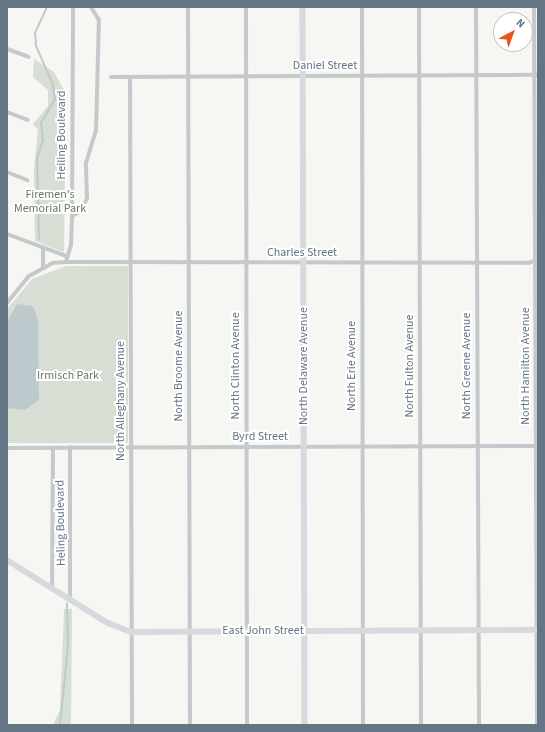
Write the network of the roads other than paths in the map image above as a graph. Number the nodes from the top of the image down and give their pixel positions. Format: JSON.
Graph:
{"nodes":[{"id":1,"x":73,"y":7,"type":"edge"},
{"id":2,"x":91,"y":7,"type":"edge"},
{"id":3,"x":188,"y":7,"type":"edge"},
{"id":4,"x":246,"y":7,"type":"edge"},
{"id":5,"x":304,"y":7,"type":"edge"},
{"id":6,"x":362,"y":7,"type":"edge"},
{"id":7,"x":419,"y":7,"type":"edge"},
{"id":8,"x":476,"y":7,"type":"edge"},
{"id":9,"x":534,"y":7,"type":"edge"},
{"id":10,"x":7,"y":49,"type":"edge"},
{"id":11,"x":29,"y":57,"type":"dead end"},
{"id":12,"x":536,"y":75,"type":"edge"},
{"id":13,"x":246,"y":76,"type":"junction"},
{"id":14,"x":304,"y":76,"type":"junction"},
{"id":15,"x":362,"y":76,"type":"junction"},
{"id":16,"x":476,"y":76,"type":"junction"},
{"id":17,"x":111,"y":77,"type":"dead end"},
{"id":18,"x":130,"y":77,"type":"junction"},
{"id":19,"x":188,"y":77,"type":"junction"},
{"id":20,"x":419,"y":77,"type":"junction"},
{"id":21,"x":7,"y":112,"type":"edge"},
{"id":22,"x":28,"y":120,"type":"dead end"},
{"id":23,"x":7,"y":172,"type":"edge"},
{"id":24,"x":27,"y":180,"type":"dead end"},
{"id":25,"x":72,"y":216,"type":"junction"},
{"id":26,"x":7,"y":234,"type":"edge"},
{"id":27,"x":43,"y":247,"type":"junction"},
{"id":28,"x":66,"y":256,"type":"junction"},
{"id":29,"x":537,"y":260,"type":"edge"},
{"id":30,"x":66,"y":262,"type":"junction"},
{"id":31,"x":477,"y":262,"type":"junction"},
{"id":32,"x":189,"y":263,"type":"junction"},
{"id":33,"x":246,"y":263,"type":"junction"},
{"id":34,"x":304,"y":263,"type":"junction"},
{"id":35,"x":362,"y":263,"type":"junction"},
{"id":36,"x":420,"y":263,"type":"junction"},
{"id":37,"x":131,"y":264,"type":"junction"},
{"id":38,"x":43,"y":268,"type":"junction"},
{"id":39,"x":9,"y":296,"type":"edge"},
{"id":40,"x":7,"y":303,"type":"edge"},
{"id":41,"x":363,"y":446,"type":"junction"},
{"id":42,"x":537,"y":446,"type":"edge"},
{"id":43,"x":70,"y":447,"type":"junction"},
{"id":44,"x":189,"y":447,"type":"junction"},
{"id":45,"x":247,"y":447,"type":"junction"},
{"id":46,"x":305,"y":447,"type":"junction"},
{"id":47,"x":420,"y":447,"type":"junction"},
{"id":48,"x":477,"y":447,"type":"junction"},
{"id":49,"x":7,"y":448,"type":"edge"},
{"id":50,"x":53,"y":448,"type":"junction"},
{"id":51,"x":131,"y":448,"type":"junction"},
{"id":52,"x":7,"y":560,"type":"edge"},
{"id":53,"x":52,"y":588,"type":"junction"},
{"id":54,"x":70,"y":599,"type":"junction"},
{"id":55,"x":478,"y":630,"type":"junction"},
{"id":56,"x":538,"y":630,"type":"edge"},
{"id":57,"x":247,"y":631,"type":"junction"},
{"id":58,"x":305,"y":631,"type":"junction"},
{"id":59,"x":420,"y":631,"type":"junction"},
{"id":60,"x":132,"y":632,"type":"junction"},
{"id":61,"x":189,"y":632,"type":"junction"},
{"id":62,"x":362,"y":632,"type":"junction"},
{"id":63,"x":132,"y":725,"type":"edge"},
{"id":64,"x":190,"y":725,"type":"edge"},
{"id":65,"x":247,"y":725,"type":"edge"},
{"id":66,"x":305,"y":725,"type":"edge"},
{"id":67,"x":363,"y":725,"type":"edge"},
{"id":68,"x":421,"y":725,"type":"edge"},
{"id":69,"x":479,"y":725,"type":"edge"},
{"id":70,"x":537,"y":725,"type":"edge"}],
"edges":[{"from":1,"to":25,"type":"street","name":"Heiling Boulevard"},
{"from":2,"to":25,"type":"street"},
{"from":3,"to":19,"type":"street","name":"North Broome Avenue"},
{"from":4,"to":13,"type":"street","name":"North Clinton Avenue"},
{"from":5,"to":14,"type":"street","name":"North Delaware Avenue"},
{"from":6,"to":15,"type":"street","name":"North Erie Avenue"},
{"from":7,"to":20,"type":"street","name":"North Fulton Avenue"},
{"from":8,"to":16,"type":"street","name":"North Greene Avenue"},
{"from":9,"to":12,"type":"street","name":"North Hamilton Avenue"},
{"from":10,"to":11,"type":"street"},
{"from":12,"to":16,"type":"street","name":"Daniel Street"},
{"from":12,"to":29,"type":"street","name":"North Hamilton Avenue"},
{"from":13,"to":14,"type":"street","name":"Daniel Street"},
{"from":13,"to":19,"type":"street","name":"Daniel Street"},
{"from":13,"to":33,"type":"street","name":"North Clinton Avenue"},
{"from":14,"to":15,"type":"street","name":"Daniel Street"},
{"from":14,"to":34,"type":"street","name":"North Delaware Avenue"},
{"from":15,"to":20,"type":"street","name":"Daniel Street"},
{"from":15,"to":35,"type":"street","name":"North Erie Avenue"},
{"from":16,"to":20,"type":"street","name":"Daniel Street"},
{"from":16,"to":31,"type":"street","name":"North Greene Avenue"},
{"from":17,"to":18,"type":"street","name":"Daniel Street"},
{"from":18,"to":19,"type":"street","name":"Daniel Street"},
{"from":18,"to":37,"type":"street","name":"North Alleghany Avenue"},
{"from":19,"to":32,"type":"street","name":"North Broome Avenue"},
{"from":20,"to":36,"type":"street","name":"North Fulton Avenue"},
{"from":21,"to":22,"type":"street"},
{"from":23,"to":24,"type":"street"},
{"from":25,"to":28,"type":"street","name":"Heiling Boulevard"},
{"from":26,"to":27,"type":"street"},
{"from":27,"to":28,"type":"street"},
{"from":27,"to":38,"type":"street"},
{"from":28,"to":30,"type":"street","name":"Heiling Boulevard"},
{"from":29,"to":31,"type":"street","name":"Charles Street"},
{"from":29,"to":42,"type":"street","name":"North Hamilton Avenue"},
{"from":30,"to":37,"type":"street","name":"Charles Street"},
{"from":30,"to":38,"type":"street","name":"Charles Street"},
{"from":31,"to":36,"type":"street","name":"Charles Street"},
{"from":31,"to":48,"type":"street","name":"North Greene Avenue"},
{"from":32,"to":33,"type":"street","name":"Charles Street"},
{"from":32,"to":37,"type":"street","name":"Charles Street"},
{"from":32,"to":44,"type":"street","name":"North Broome Avenue"},
{"from":33,"to":34,"type":"street","name":"Charles Street"},
{"from":33,"to":45,"type":"street","name":"North Clinton Avenue"},
{"from":34,"to":35,"type":"street","name":"Charles Street"},
{"from":34,"to":46,"type":"street","name":"North Delaware Avenue"},
{"from":35,"to":36,"type":"street","name":"Charles Street"},
{"from":35,"to":41,"type":"street","name":"North Erie Avenue"},
{"from":36,"to":47,"type":"street","name":"North Fulton Avenue"},
{"from":37,"to":51,"type":"street","name":"North Alleghany Avenue"},
{"from":38,"to":39,"type":"street","name":"Charles Street"},
{"from":39,"to":40,"type":"street"},
{"from":41,"to":46,"type":"street","name":"Byrd Street"},
{"from":41,"to":47,"type":"street","name":"Byrd Street"},
{"from":41,"to":62,"type":"street","name":"North Erie Avenue"},
{"from":42,"to":48,"type":"street","name":"Byrd Street"},
{"from":42,"to":56,"type":"street","name":"North Hamilton Avenue"},
{"from":43,"to":50,"type":"street","name":"Byrd Street"},
{"from":43,"to":51,"type":"street","name":"Byrd Street"},
{"from":43,"to":54,"type":"street","name":"Heling Boulevard"},
{"from":44,"to":45,"type":"street","name":"Byrd Street"},
{"from":44,"to":51,"type":"street","name":"Byrd Street"},
{"from":44,"to":61,"type":"street","name":"North Broome Avenue"},
{"from":45,"to":46,"type":"street","name":"Byrd Street"},
{"from":45,"to":57,"type":"street","name":"North Clinton Avenue"},
{"from":46,"to":58,"type":"street","name":"North Delaware Avenue"},
{"from":47,"to":48,"type":"street","name":"Byrd Street"},
{"from":47,"to":59,"type":"street","name":"North Fulton Avenue"},
{"from":48,"to":55,"type":"street","name":"North Greene Avenue"},
{"from":49,"to":50,"type":"street","name":"Byrd Street"},
{"from":50,"to":53,"type":"street","name":"Heling Boulevard"},
{"from":51,"to":60,"type":"street","name":"North Alleghany Avenue"},
{"from":52,"to":53,"type":"street","name":"East John Street"},
{"from":53,"to":54,"type":"street","name":"East John Street"},
{"from":54,"to":60,"type":"street","name":"East John Street"},
{"from":55,"to":56,"type":"street","name":"East John Street"},
{"from":55,"to":59,"type":"street","name":"East John Street"},
{"from":55,"to":69,"type":"street","name":"North Greene Avenue"},
{"from":56,"to":70,"type":"street","name":"North Hamilton Avenue"},
{"from":57,"to":58,"type":"street","name":"East John Street"},
{"from":57,"to":61,"type":"street","name":"East John Street"},
{"from":57,"to":65,"type":"street","name":"North Clinton Avenue"},
{"from":58,"to":62,"type":"street","name":"East John Street"},
{"from":58,"to":66,"type":"street","name":"North Delaware Avenue"},
{"from":59,"to":62,"type":"street","name":"East John Street"},
{"from":59,"to":68,"type":"street","name":"North Fulton Avenue"},
{"from":60,"to":61,"type":"street","name":"East John Street"},
{"from":60,"to":63,"type":"street","name":"North Alleghany Avenue"},
{"from":61,"to":64,"type":"street","name":"North Broome Avenue"},
{"from":62,"to":67,"type":"street","name":"North Erie Avenue"}]}
